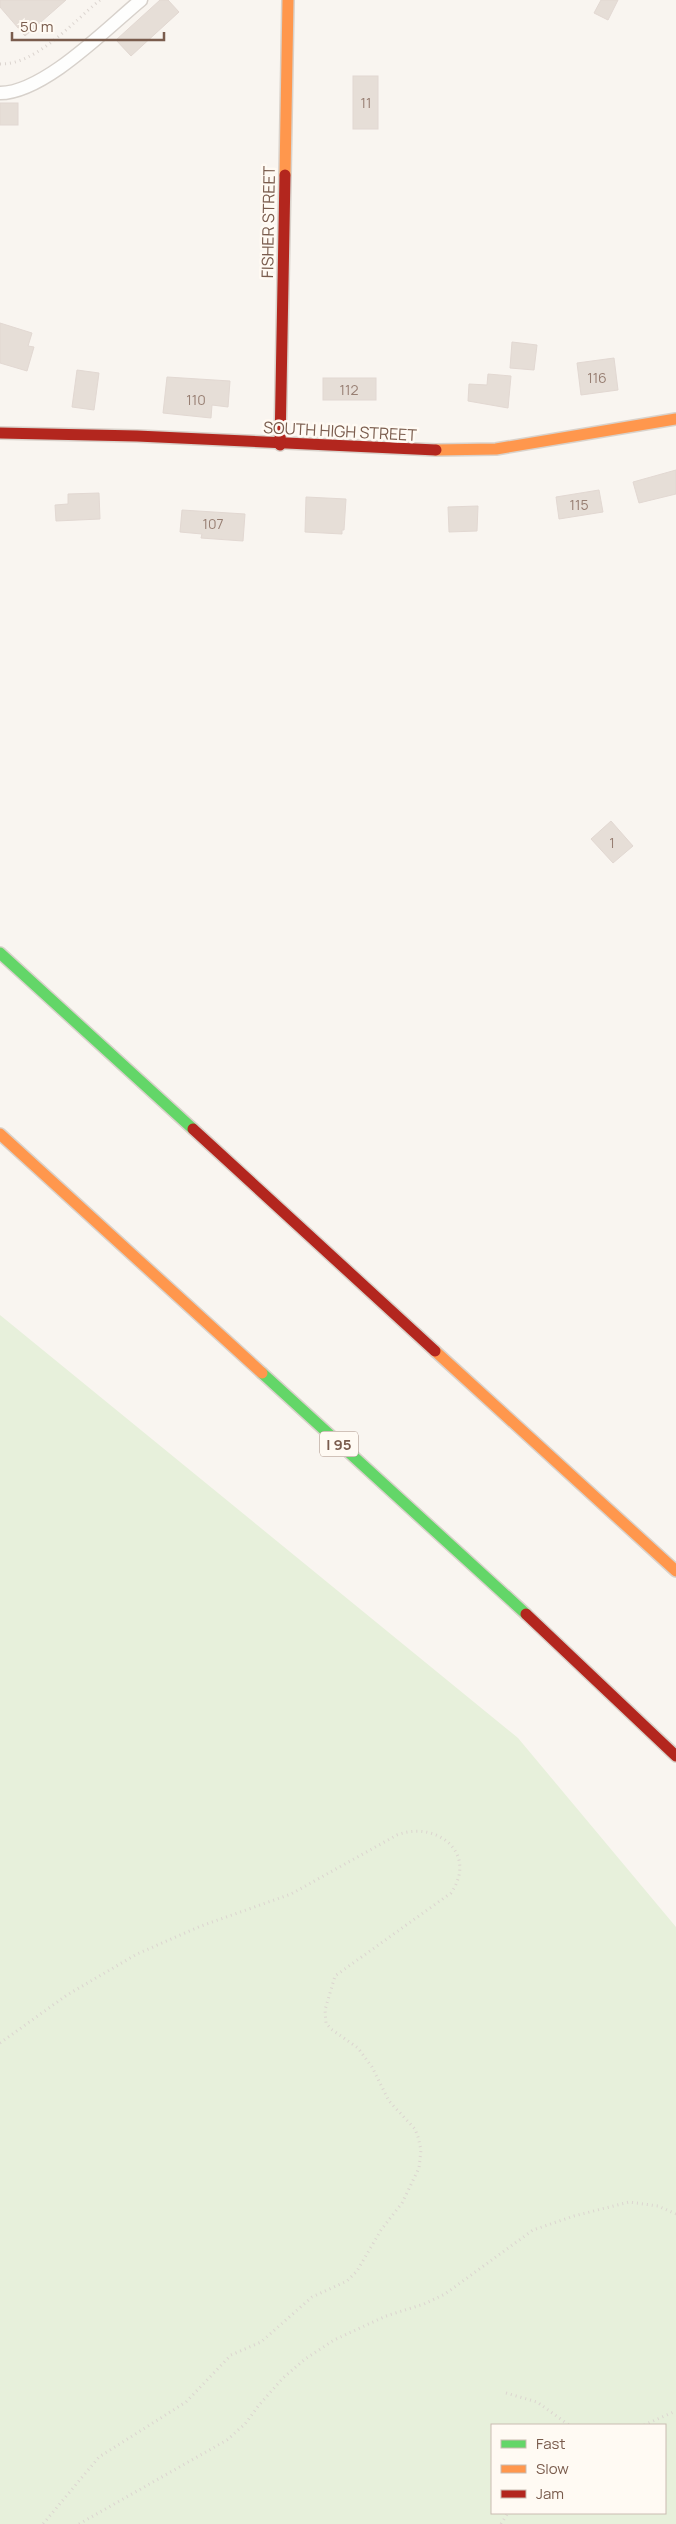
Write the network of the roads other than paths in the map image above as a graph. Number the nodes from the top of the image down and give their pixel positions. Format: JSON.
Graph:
{"nodes":[{"id":1,"x":141,"y":0,"type":"edge"},
{"id":2,"x":288,"y":0,"type":"edge"},
{"id":3,"x":0,"y":93,"type":"edge"},
{"id":4,"x":676,"y":419,"type":"edge"},
{"id":5,"x":0,"y":433,"type":"edge"},
{"id":6,"x":280,"y":445,"type":"junction"},
{"id":7,"x":0,"y":953,"type":"edge"},
{"id":8,"x":0,"y":1134,"type":"edge"},
{"id":9,"x":676,"y":1571,"type":"edge"},
{"id":10,"x":676,"y":1756,"type":"edge"}],
"edges":[{"from":1,"to":3,"type":"lane"},
{"from":2,"to":6,"type":"main road","name":"FISHER STREET"},
{"from":4,"to":6,"type":"main road","name":"SOUTH HIGH STREET"},
{"from":5,"to":6,"type":"main road","name":"SOUTH HIGH STREET"},
{"from":7,"to":9,"type":"main road"},
{"from":8,"to":10,"type":"main road","number":"I 95"}]}
